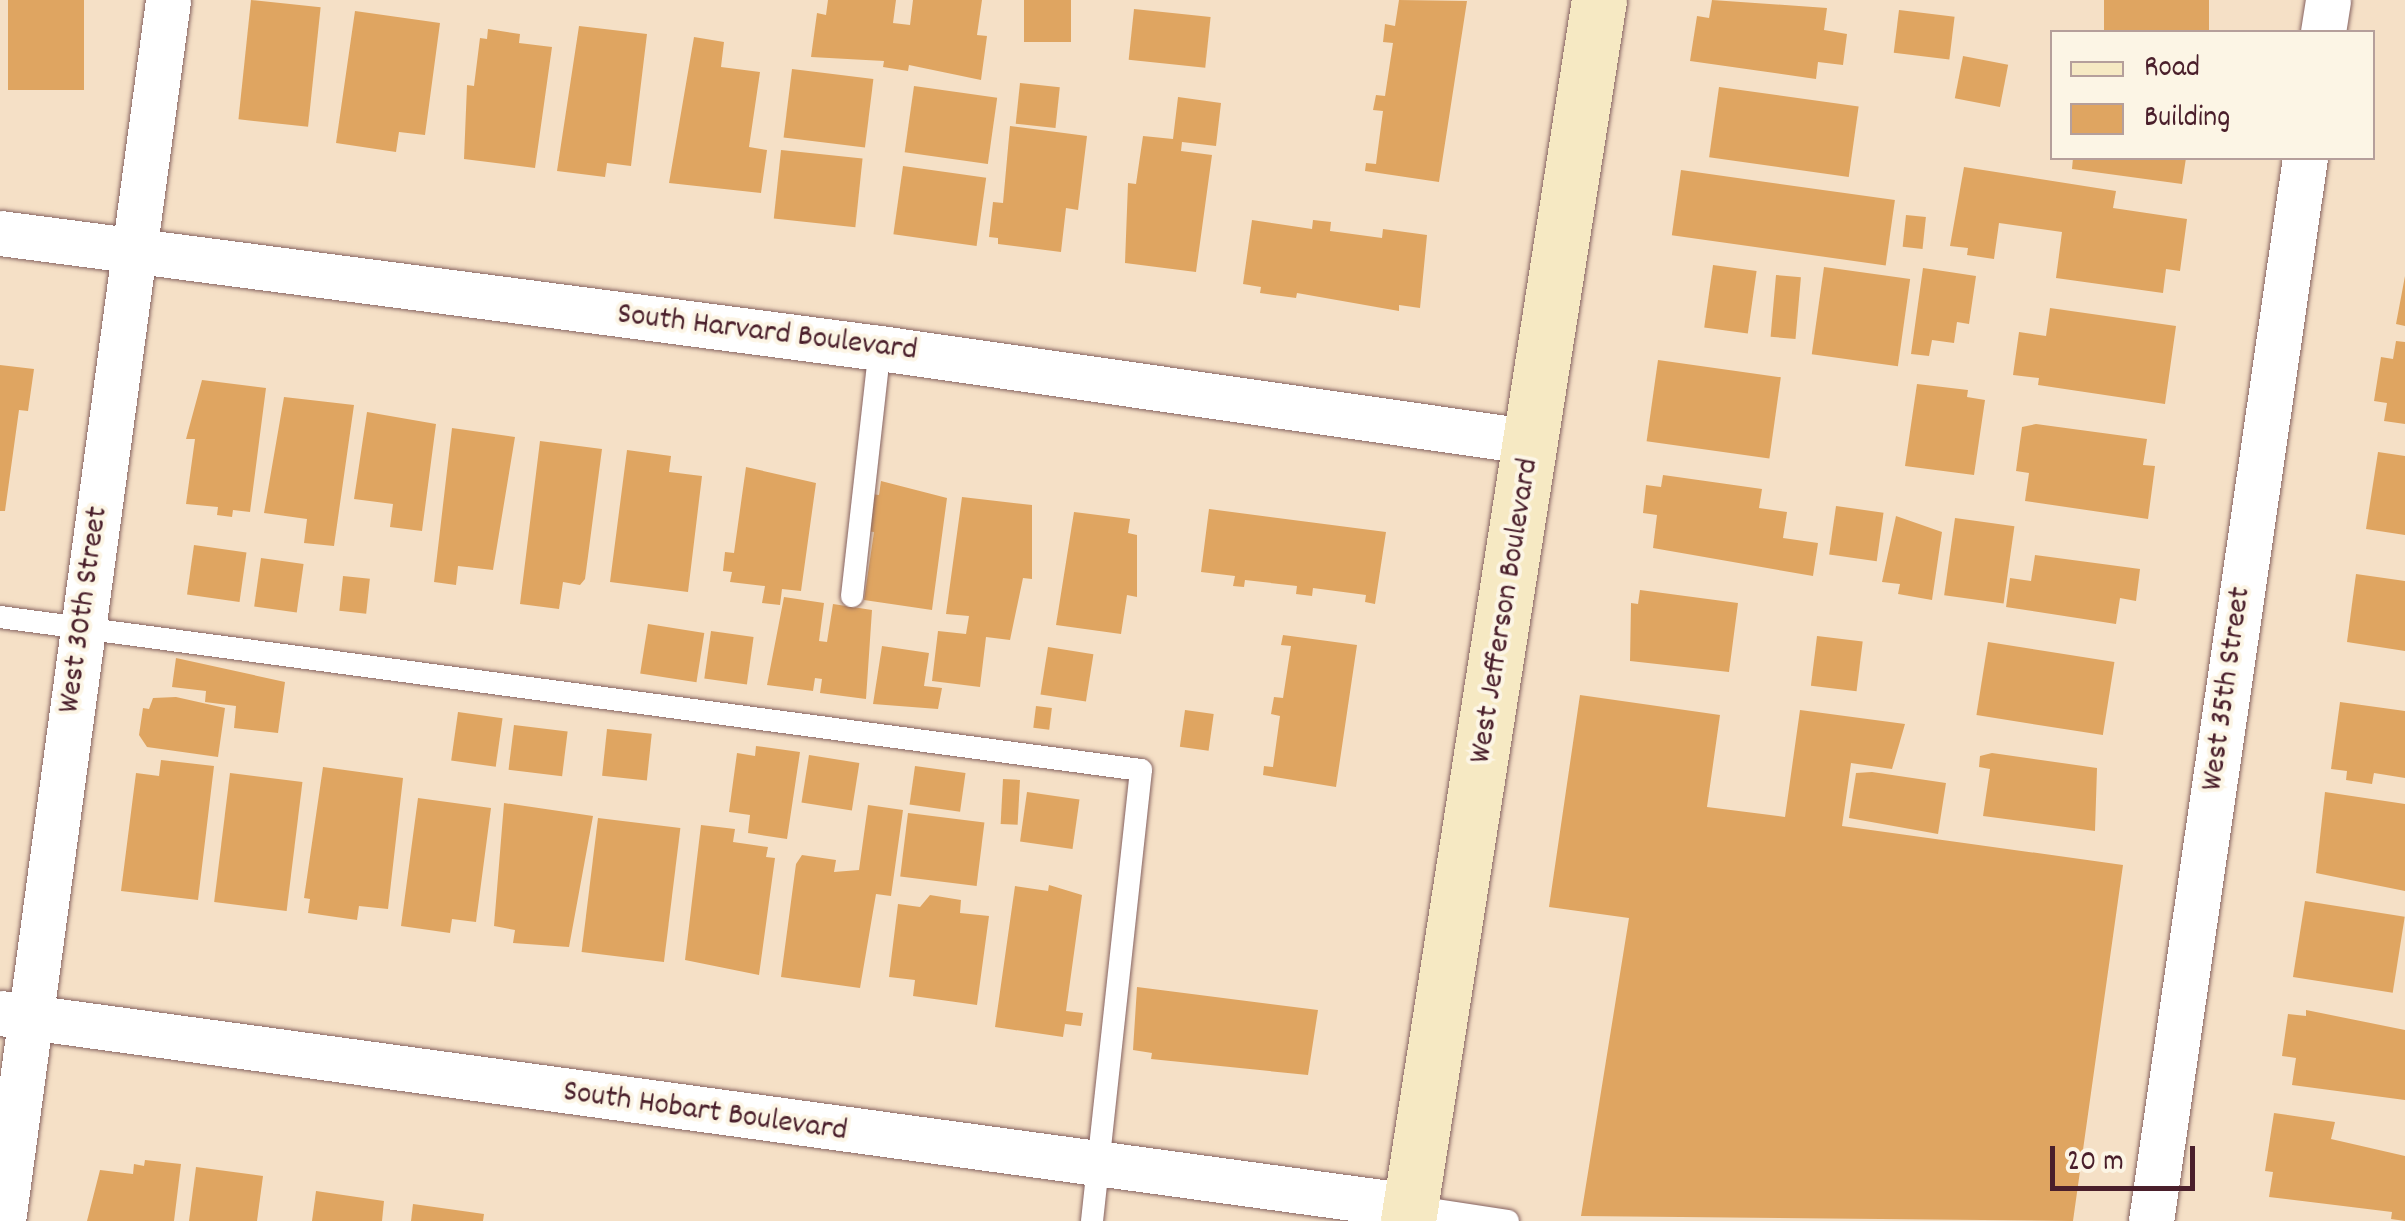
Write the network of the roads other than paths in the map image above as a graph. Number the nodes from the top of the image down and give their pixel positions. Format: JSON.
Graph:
{"nodes":[{"id":1,"x":168,"y":0,"type":"edge"},
{"id":2,"x":1599,"y":0,"type":"edge"},
{"id":3,"x":2328,"y":0,"type":"edge"},
{"id":4,"x":2323,"y":30,"type":"edge"},
{"id":5,"x":2305,"y":160,"type":"edge"},
{"id":6,"x":0,"y":233,"type":"edge"},
{"id":7,"x":132,"y":252,"type":"junction"},
{"id":8,"x":880,"y":348,"type":"junction"},
{"id":9,"x":1533,"y":442,"type":"junction"},
{"id":10,"x":852,"y":596,"type":"dead end"},
{"id":11,"x":0,"y":617,"type":"edge"},
{"id":12,"x":82,"y":629,"type":"junction"},
{"id":13,"x":15,"y":1016,"type":"edge"},
{"id":14,"x":1099,"y":1168,"type":"junction"},
{"id":15,"x":1409,"y":1214,"type":"edge"},
{"id":16,"x":3,"y":1221,"type":"edge"},
{"id":17,"x":1092,"y":1221,"type":"edge"},
{"id":18,"x":1508,"y":1221,"type":"edge"},
{"id":19,"x":2151,"y":1221,"type":"edge"}],
"edges":[{"from":1,"to":7,"type":"street","name":"West 30th Street"},
{"from":2,"to":9,"type":"main road","name":"West Jefferson Boulevard"},
{"from":3,"to":4,"type":"street"},
{"from":5,"to":19,"type":"street","name":"West 35th Street"},
{"from":6,"to":7,"type":"street","name":"South Harvard Boulevard"},
{"from":7,"to":8,"type":"street","name":"South Harvard Boulevard"},
{"from":7,"to":12,"type":"street","name":"West 30th Street"},
{"from":8,"to":9,"type":"street","name":"South Harvard Boulevard"},
{"from":8,"to":10,"type":"lane"},
{"from":9,"to":15,"type":"main road","name":"West Jefferson Boulevard"},
{"from":11,"to":12,"type":"lane"},
{"from":12,"to":13,"type":"street","name":"West 30th Street"},
{"from":12,"to":14,"type":"lane"},
{"from":13,"to":14,"type":"street","name":"South Hobart Boulevard"},
{"from":13,"to":16,"type":"street","name":"West 30th Street"},
{"from":14,"to":15,"type":"street","name":"South Hobart Boulevard"},
{"from":14,"to":17,"type":"lane"},
{"from":15,"to":18,"type":"lane"}]}
